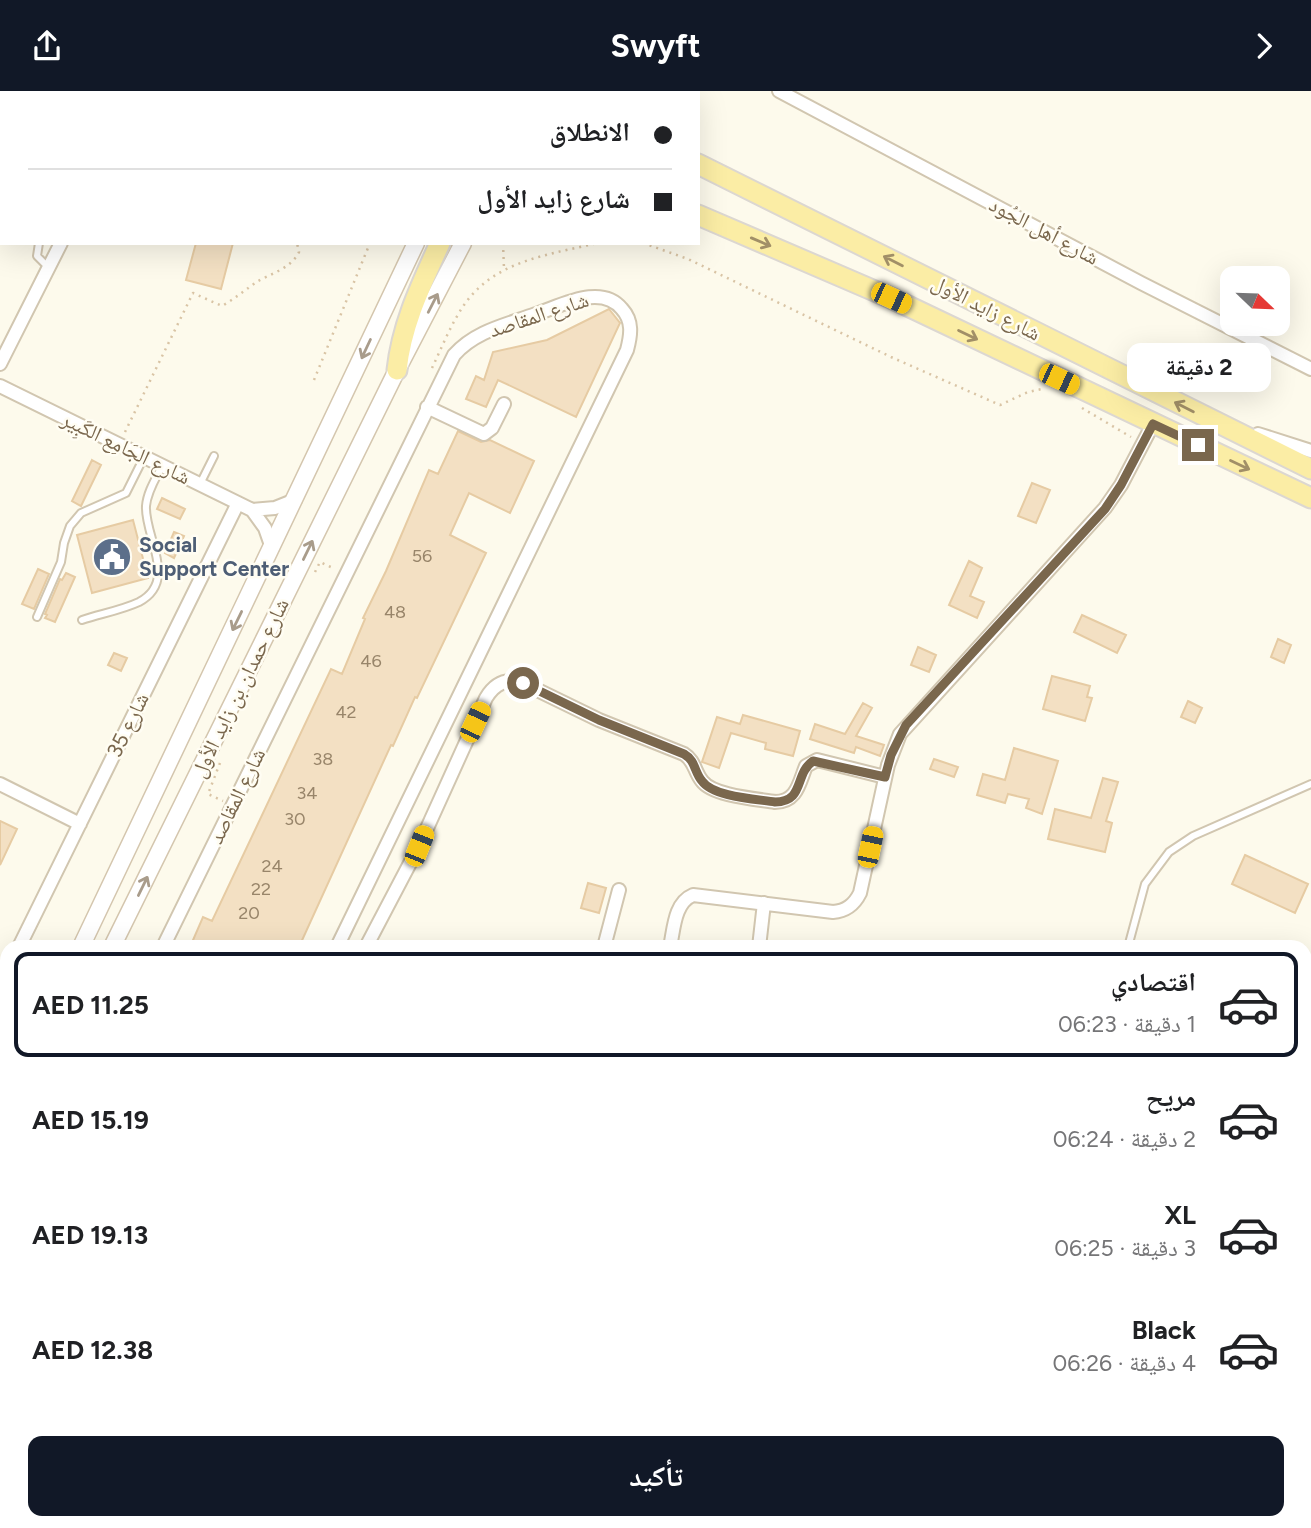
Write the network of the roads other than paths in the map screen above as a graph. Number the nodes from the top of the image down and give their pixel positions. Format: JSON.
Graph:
{"nodes":[{"id":1,"x":779,"y":91,"type":"edge"},
{"id":2,"x":700,"y":165,"type":"edge"},
{"id":3,"x":700,"y":179,"type":"edge"},
{"id":4,"x":747,"y":188,"type":"junction"},
{"id":5,"x":700,"y":216,"type":"edge"},
{"id":6,"x":39,"y":245,"type":"edge"},
{"id":7,"x":60,"y":245,"type":"edge"},
{"id":8,"x":415,"y":245,"type":"edge"},
{"id":9,"x":439,"y":245,"type":"edge"},
{"id":10,"x":462,"y":245,"type":"edge"},
{"id":11,"x":48,"y":268,"type":"junction"},
{"id":12,"x":0,"y":364,"type":"edge"},
{"id":13,"x":1311,"y":369,"type":"edge"},
{"id":14,"x":397,"y":370,"type":"junction"},
{"id":15,"x":0,"y":386,"type":"edge"},
{"id":16,"x":504,"y":404,"type":"dead end"},
{"id":17,"x":427,"y":407,"type":"junction"},
{"id":18,"x":1211,"y":420,"type":"junction"},
{"id":19,"x":1153,"y":424,"type":"junction"},
{"id":20,"x":1311,"y":451,"type":"edge"},
{"id":21,"x":214,"y":456,"type":"dead end"},
{"id":22,"x":144,"y":457,"type":"junction"},
{"id":23,"x":162,"y":466,"type":"junction"},
{"id":24,"x":1311,"y":469,"type":"edge"},
{"id":25,"x":200,"y":484,"type":"junction"},
{"id":26,"x":1311,"y":498,"type":"edge"},
{"id":27,"x":296,"y":499,"type":"junction"},
{"id":28,"x":238,"y":503,"type":"junction"},
{"id":29,"x":252,"y":510,"type":"junction"},
{"id":30,"x":272,"y":548,"type":"junction"},
{"id":31,"x":37,"y":617,"type":"dead end"},
{"id":32,"x":82,"y":620,"type":"dead end"},
{"id":33,"x":885,"y":777,"type":"junction"},
{"id":34,"x":0,"y":784,"type":"edge"},
{"id":35,"x":1311,"y":784,"type":"edge"},
{"id":36,"x":80,"y":824,"type":"junction"},
{"id":37,"x":619,"y":890,"type":"dead end"},
{"id":38,"x":764,"y":903,"type":"junction"},
{"id":39,"x":22,"y":940,"type":"edge"},
{"id":40,"x":84,"y":940,"type":"edge"},
{"id":41,"x":116,"y":940,"type":"edge"},
{"id":42,"x":166,"y":940,"type":"edge"},
{"id":43,"x":340,"y":940,"type":"edge"},
{"id":44,"x":370,"y":940,"type":"edge"},
{"id":45,"x":606,"y":940,"type":"edge"},
{"id":46,"x":672,"y":940,"type":"edge"},
{"id":47,"x":760,"y":940,"type":"edge"},
{"id":48,"x":1130,"y":940,"type":"edge"}],
"edges":[{"from":1,"to":13,"type":"street","name":"شارع أهل الجُود"},
{"from":2,"to":4,"type":"main road","name":"شارع زايد الأول"},
{"from":3,"to":4,"type":"main road"},
{"from":18,"to":4,"type":"main road","name":"شارع زايد الأول","one_way":true},
{"from":5,"to":19,"type":"main road","name":"شارع زايد الأول","one_way":true},
{"from":6,"to":11,"type":"lane"},
{"from":7,"to":11,"type":"street"},
{"from":8,"to":27,"type":"main road","name":"شارع حمدان بن زايد الأول","one_way":true},
{"from":9,"to":14,"type":"main road"},
{"from":14,"to":10,"type":"main road","name":"شارع حمدان بن زايد الأول","one_way":true},
{"from":11,"to":12,"type":"street"},
{"from":41,"to":14,"type":"main road","name":"شارع حمدان بن زايد الأول","one_way":true},
{"from":15,"to":22,"type":"street","name":"شارع الجَامِع الكَبِير"},
{"from":16,"to":17,"type":"street"},
{"from":17,"to":42,"type":"street","name":"شارع المقاصد"},
{"from":17,"to":43,"type":"street","name":"شارع المقاصد"},
{"from":18,"to":20,"type":"street"},
{"from":18,"to":24,"type":"main road","name":"شارع زايد الأول"},
{"from":19,"to":26,"type":"main road","name":"شارع زايد الأول","one_way":true},
{"from":19,"to":33,"type":"street"},
{"from":21,"to":25,"type":"lane"},
{"from":22,"to":23,"type":"street","name":"شارع الجَامِع الكَبِير"},
{"from":22,"to":31,"type":"lane"},
{"from":23,"to":25,"type":"street","name":"شارع الجَامِع الكَبِير"},
{"from":23,"to":32,"type":"lane"},
{"from":25,"to":28,"type":"street","name":"شارع الجَامِع الكَبِير"},
{"from":27,"to":29,"type":"street"},
{"from":27,"to":30,"type":"main road","name":"شارع حمدان بن زايد الأول"},
{"from":28,"to":29,"type":"street","name":"شارع الجَامِع الكَبِير"},
{"from":28,"to":36,"type":"street","name":"شارع 35"},
{"from":29,"to":30,"type":"street"},
{"from":30,"to":40,"type":"main road","name":"شارع حمدان بن زايد الأول","one_way":true},
{"from":33,"to":38,"type":"street"},
{"from":33,"to":44,"type":"street"},
{"from":34,"to":36,"type":"street"},
{"from":35,"to":48,"type":"lane"},
{"from":36,"to":39,"type":"street","name":"شارع 35"},
{"from":37,"to":45,"type":"street"},
{"from":38,"to":46,"type":"street"},
{"from":38,"to":47,"type":"street"}]}
